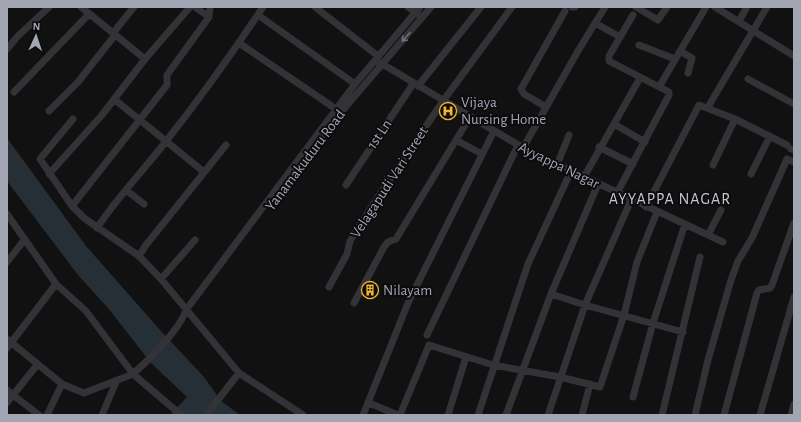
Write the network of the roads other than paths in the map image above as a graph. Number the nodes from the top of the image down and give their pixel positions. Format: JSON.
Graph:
{"nodes":[{"id":1,"x":49,"y":7,"type":"edge"},
{"id":2,"x":134,"y":7,"type":"edge"},
{"id":3,"x":190,"y":7,"type":"edge"},
{"id":4,"x":195,"y":7,"type":"edge"},
{"id":5,"x":210,"y":7,"type":"edge"},
{"id":6,"x":263,"y":7,"type":"edge"},
{"id":7,"x":314,"y":7,"type":"edge"},
{"id":8,"x":408,"y":7,"type":"edge"},
{"id":9,"x":431,"y":7,"type":"edge"},
{"id":10,"x":481,"y":7,"type":"edge"},
{"id":11,"x":512,"y":7,"type":"edge"},
{"id":12,"x":575,"y":7,"type":"edge"},
{"id":13,"x":605,"y":7,"type":"edge"},
{"id":14,"x":637,"y":7,"type":"edge"},
{"id":15,"x":667,"y":7,"type":"edge"},
{"id":16,"x":706,"y":7,"type":"edge"},
{"id":17,"x":715,"y":7,"type":"edge"},
{"id":18,"x":747,"y":7,"type":"edge"},
{"id":19,"x":766,"y":7,"type":"edge"},
{"id":20,"x":85,"y":9,"type":"edge"},
{"id":21,"x":568,"y":9,"type":"edge"},
{"id":22,"x":418,"y":10,"type":"edge"},
{"id":23,"x":258,"y":15,"type":"junction"},
{"id":24,"x":633,"y":15,"type":"dead end"},
{"id":25,"x":209,"y":17,"type":"junction"},
{"id":26,"x":424,"y":17,"type":"junction"},
{"id":27,"x":739,"y":22,"type":"junction"},
{"id":28,"x":595,"y":23,"type":"junction"},
{"id":29,"x":752,"y":30,"type":"junction"},
{"id":30,"x":114,"y":34,"type":"junction"},
{"id":31,"x":620,"y":37,"type":"junction"},
{"id":32,"x":239,"y":43,"type":"junction"},
{"id":33,"x":639,"y":45,"type":"dead end"},
{"id":34,"x":7,"y":49,"type":"edge"},
{"id":35,"x":680,"y":51,"type":"junction"},
{"id":36,"x":794,"y":56,"type":"edge"},
{"id":37,"x":145,"y":59,"type":"junction"},
{"id":38,"x":675,"y":59,"type":"junction"},
{"id":39,"x":378,"y":60,"type":"junction"},
{"id":40,"x":688,"y":73,"type":"dead end"},
{"id":41,"x":640,"y":78,"type":"junction"},
{"id":42,"x":748,"y":79,"type":"dead end"},
{"id":43,"x":355,"y":84,"type":"junction"},
{"id":44,"x":416,"y":85,"type":"junction"},
{"id":45,"x":659,"y":87,"type":"junction"},
{"id":46,"x":14,"y":92,"type":"dead end"},
{"id":47,"x":114,"y":99,"type":"junction"},
{"id":48,"x":443,"y":101,"type":"junction"},
{"id":49,"x":794,"y":104,"type":"edge"},
{"id":50,"x":546,"y":107,"type":"junction"},
{"id":51,"x":708,"y":107,"type":"junction"},
{"id":52,"x":336,"y":109,"type":"junction"},
{"id":53,"x":49,"y":111,"type":"dead end"},
{"id":54,"x":470,"y":117,"type":"junction"},
{"id":55,"x":74,"y":119,"type":"dead end"},
{"id":56,"x":140,"y":120,"type":"junction"},
{"id":57,"x":735,"y":120,"type":"junction"},
{"id":58,"x":614,"y":124,"type":"junction"},
{"id":59,"x":494,"y":131,"type":"junction"},
{"id":60,"x":569,"y":135,"type":"dead end"},
{"id":61,"x":770,"y":136,"type":"junction"},
{"id":62,"x":456,"y":140,"type":"junction"},
{"id":63,"x":166,"y":142,"type":"junction"},
{"id":64,"x":645,"y":142,"type":"junction"},
{"id":65,"x":226,"y":145,"type":"dead end"},
{"id":66,"x":520,"y":146,"type":"junction"},
{"id":67,"x":599,"y":147,"type":"junction"},
{"id":68,"x":791,"y":148,"type":"edge"},
{"id":69,"x":482,"y":154,"type":"junction"},
{"id":70,"x":794,"y":162,"type":"edge"},
{"id":71,"x":632,"y":164,"type":"junction"},
{"id":72,"x":557,"y":165,"type":"junction"},
{"id":73,"x":713,"y":165,"type":"dead end"},
{"id":74,"x":571,"y":171,"type":"junction"},
{"id":75,"x":204,"y":172,"type":"junction"},
{"id":76,"x":49,"y":174,"type":"junction"},
{"id":77,"x":751,"y":174,"type":"dead end"},
{"id":78,"x":584,"y":177,"type":"junction"},
{"id":79,"x":598,"y":184,"type":"junction"},
{"id":80,"x":346,"y":185,"type":"dead end"},
{"id":81,"x":126,"y":190,"type":"junction"},
{"id":82,"x":617,"y":193,"type":"junction"},
{"id":83,"x":631,"y":200,"type":"junction"},
{"id":84,"x":144,"y":204,"type":"dead end"},
{"id":85,"x":72,"y":206,"type":"junction"},
{"id":86,"x":646,"y":208,"type":"junction"},
{"id":87,"x":721,"y":210,"type":"dead end"},
{"id":88,"x":657,"y":212,"type":"junction"},
{"id":89,"x":7,"y":214,"type":"edge"},
{"id":90,"x":794,"y":223,"type":"edge"},
{"id":91,"x":685,"y":224,"type":"junction"},
{"id":92,"x":98,"y":228,"type":"junction"},
{"id":93,"x":708,"y":235,"type":"junction"},
{"id":94,"x":25,"y":239,"type":"junction"},
{"id":95,"x":195,"y":240,"type":"dead end"},
{"id":96,"x":723,"y":242,"type":"dead end"},
{"id":97,"x":139,"y":256,"type":"junction"},
{"id":98,"x":700,"y":257,"type":"dead end"},
{"id":99,"x":7,"y":262,"type":"edge"},
{"id":100,"x":162,"y":279,"type":"junction"},
{"id":101,"x":56,"y":284,"type":"junction"},
{"id":102,"x":329,"y":287,"type":"dead end"},
{"id":103,"x":551,"y":294,"type":"junction"},
{"id":104,"x":794,"y":297,"type":"edge"},
{"id":105,"x":354,"y":303,"type":"dead end"},
{"id":106,"x":585,"y":305,"type":"junction"},
{"id":107,"x":187,"y":313,"type":"junction"},
{"id":108,"x":624,"y":315,"type":"junction"},
{"id":109,"x":653,"y":322,"type":"junction"},
{"id":110,"x":683,"y":332,"type":"junction"},
{"id":111,"x":428,"y":335,"type":"dead end"},
{"id":112,"x":8,"y":343,"type":"edge"},
{"id":113,"x":466,"y":357,"type":"junction"},
{"id":114,"x":37,"y":365,"type":"junction"},
{"id":115,"x":493,"y":366,"type":"junction"},
{"id":116,"x":522,"y":371,"type":"junction"},
{"id":117,"x":239,"y":373,"type":"junction"},
{"id":118,"x":133,"y":374,"type":"junction"},
{"id":119,"x":560,"y":377,"type":"junction"},
{"id":120,"x":116,"y":382,"type":"junction"},
{"id":121,"x":62,"y":384,"type":"junction"},
{"id":122,"x":590,"y":384,"type":"junction"},
{"id":123,"x":10,"y":392,"type":"edge"},
{"id":124,"x":633,"y":397,"type":"dead end"},
{"id":125,"x":7,"y":403,"type":"edge"},
{"id":126,"x":368,"y":403,"type":"junction"},
{"id":127,"x":794,"y":404,"type":"edge"},
{"id":128,"x":449,"y":414,"type":"edge"},
{"id":129,"x":39,"y":415,"type":"edge"},
{"id":130,"x":47,"y":415,"type":"edge"},
{"id":131,"x":102,"y":415,"type":"edge"},
{"id":132,"x":180,"y":415,"type":"edge"},
{"id":133,"x":206,"y":415,"type":"edge"},
{"id":134,"x":303,"y":415,"type":"edge"},
{"id":135,"x":363,"y":415,"type":"edge"},
{"id":136,"x":399,"y":415,"type":"edge"},
{"id":137,"x":478,"y":415,"type":"edge"},
{"id":138,"x":506,"y":415,"type":"edge"},
{"id":139,"x":548,"y":415,"type":"edge"},
{"id":140,"x":582,"y":415,"type":"edge"},
{"id":141,"x":662,"y":415,"type":"edge"},
{"id":142,"x":695,"y":415,"type":"edge"},
{"id":143,"x":724,"y":415,"type":"edge"},
{"id":144,"x":760,"y":415,"type":"edge"},
{"id":145,"x":791,"y":415,"type":"edge"}],
"edges":[{"from":1,"to":34,"type":"street"},
{"from":2,"to":30,"type":"street"},
{"from":3,"to":37,"type":"street"},
{"from":4,"to":25,"type":"street"},
{"from":5,"to":25,"type":"street"},
{"from":6,"to":23,"type":"street"},
{"from":7,"to":39,"type":"street","name":"Ayyappa Nagar"},
{"from":8,"to":22,"type":"street"},
{"from":9,"to":26,"type":"street","name":"Yanamakuduru Road"},
{"from":10,"to":44,"type":"street","name":"1st Ln"},
{"from":11,"to":48,"type":"street","name":"Velagapudi Vari Street"},
{"from":12,"to":21,"type":"street"},
{"from":13,"to":28,"type":"street"},
{"from":14,"to":15,"type":"street"},
{"from":16,"to":35,"type":"street"},
{"from":17,"to":27,"type":"street"},
{"from":18,"to":27,"type":"street"},
{"from":19,"to":29,"type":"street"},
{"from":20,"to":30,"type":"street"},
{"from":20,"to":46,"type":"street"},
{"from":21,"to":50,"type":"street"},
{"from":22,"to":26,"type":"street"},
{"from":22,"to":39,"type":"street","name":"Yanamakuduru Road"},
{"from":23,"to":32,"type":"street"},
{"from":23,"to":43,"type":"street"},
{"from":24,"to":31,"type":"street"},
{"from":25,"to":56,"type":"street"},
{"from":26,"to":39,"type":"street","name":"Yanamakuduru Road","one_way":true},
{"from":27,"to":29,"type":"street"},
{"from":28,"to":31,"type":"street"},
{"from":28,"to":50,"type":"street"},
{"from":29,"to":36,"type":"street"},
{"from":29,"to":51,"type":"street"},
{"from":30,"to":37,"type":"street"},
{"from":30,"to":53,"type":"street"},
{"from":31,"to":41,"type":"street"},
{"from":32,"to":52,"type":"street"},
{"from":32,"to":63,"type":"street"},
{"from":33,"to":38,"type":"street"},
{"from":35,"to":38,"type":"street"},
{"from":35,"to":40,"type":"street"},
{"from":37,"to":47,"type":"street"},
{"from":38,"to":45,"type":"street"},
{"from":39,"to":43,"type":"street","name":"Yanamakuduru Road"},
{"from":39,"to":44,"type":"street","name":"Ayyappa Nagar"},
{"from":39,"to":107,"type":"street","name":"Yanamakuduru Road"},
{"from":41,"to":45,"type":"street"},
{"from":41,"to":58,"type":"street"},
{"from":42,"to":49,"type":"street"},
{"from":43,"to":52,"type":"street","name":"Yanamakuduru Road"},
{"from":44,"to":48,"type":"street","name":"Ayyappa Nagar"},
{"from":44,"to":80,"type":"street","name":"1st Ln"},
{"from":45,"to":64,"type":"street"},
{"from":47,"to":56,"type":"street"},
{"from":47,"to":76,"type":"street"},
{"from":48,"to":54,"type":"street","name":"Ayyappa Nagar"},
{"from":48,"to":102,"type":"street","name":"Velagapudi Vari Street"},
{"from":50,"to":66,"type":"street"},
{"from":51,"to":57,"type":"street"},
{"from":51,"to":86,"type":"street"},
{"from":52,"to":107,"type":"street","name":"Yanamakuduru Road"},
{"from":54,"to":59,"type":"street","name":"Ayyappa Nagar"},
{"from":54,"to":62,"type":"street"},
{"from":55,"to":76,"type":"street"},
{"from":56,"to":63,"type":"street"},
{"from":56,"to":85,"type":"street"},
{"from":57,"to":61,"type":"street"},
{"from":57,"to":73,"type":"street"},
{"from":58,"to":64,"type":"street"},
{"from":58,"to":67,"type":"street"},
{"from":59,"to":66,"type":"street","name":"Ayyappa Nagar"},
{"from":59,"to":69,"type":"street"},
{"from":60,"to":72,"type":"street"},
{"from":61,"to":68,"type":"street"},
{"from":61,"to":77,"type":"street"},
{"from":62,"to":69,"type":"street"},
{"from":62,"to":105,"type":"street"},
{"from":63,"to":75,"type":"street"},
{"from":63,"to":81,"type":"street"},
{"from":64,"to":71,"type":"street"},
{"from":65,"to":75,"type":"street"},
{"from":66,"to":72,"type":"street","name":"Ayyappa Nagar"},
{"from":66,"to":111,"type":"street"},
{"from":67,"to":71,"type":"street"},
{"from":67,"to":78,"type":"street"},
{"from":69,"to":126,"type":"street"},
{"from":70,"to":142,"type":"street"},
{"from":71,"to":82,"type":"street"},
{"from":72,"to":74,"type":"street","name":"Ayyappa Nagar"},
{"from":74,"to":78,"type":"street","name":"Ayyappa Nagar"},
{"from":74,"to":115,"type":"street"},
{"from":75,"to":97,"type":"street"},
{"from":76,"to":85,"type":"street"},
{"from":78,"to":79,"type":"street","name":"Ayyappa Nagar"},
{"from":79,"to":82,"type":"street","name":"Ayyappa Nagar"},
{"from":79,"to":103,"type":"street"},
{"from":81,"to":84,"type":"street"},
{"from":81,"to":92,"type":"street"},
{"from":82,"to":83,"type":"street","name":"Ayyappa Nagar"},
{"from":83,"to":86,"type":"street","name":"Ayyappa Nagar"},
{"from":83,"to":106,"type":"street"},
{"from":85,"to":92,"type":"street"},
{"from":86,"to":88,"type":"street","name":"Ayyappa Nagar"},
{"from":87,"to":93,"type":"street"},
{"from":88,"to":91,"type":"street","name":"Ayyappa Nagar"},
{"from":88,"to":108,"type":"street"},
{"from":89,"to":94,"type":"street"},
{"from":90,"to":143,"type":"street"},
{"from":91,"to":93,"type":"street","name":"Ayyappa Nagar"},
{"from":91,"to":109,"type":"street"},
{"from":92,"to":97,"type":"street"},
{"from":93,"to":96,"type":"street","name":"Ayyappa Nagar"},
{"from":94,"to":99,"type":"street"},
{"from":94,"to":101,"type":"street"},
{"from":95,"to":100,"type":"street"},
{"from":97,"to":100,"type":"street"},
{"from":98,"to":110,"type":"street"},
{"from":100,"to":107,"type":"street"},
{"from":101,"to":112,"type":"street"},
{"from":101,"to":118,"type":"street"},
{"from":103,"to":106,"type":"street"},
{"from":103,"to":116,"type":"street"},
{"from":104,"to":144,"type":"street"},
{"from":106,"to":108,"type":"street"},
{"from":106,"to":119,"type":"street"},
{"from":107,"to":117,"type":"street"},
{"from":107,"to":118,"type":"street"},
{"from":108,"to":109,"type":"street"},
{"from":108,"to":122,"type":"street"},
{"from":109,"to":110,"type":"street"},
{"from":109,"to":124,"type":"street"},
{"from":110,"to":141,"type":"street"},
{"from":112,"to":114,"type":"street"},
{"from":113,"to":115,"type":"street"},
{"from":113,"to":128,"type":"street"},
{"from":113,"to":136,"type":"street"},
{"from":114,"to":121,"type":"street"},
{"from":114,"to":123,"type":"street"},
{"from":115,"to":116,"type":"street"},
{"from":115,"to":137,"type":"street"},
{"from":116,"to":119,"type":"street"},
{"from":116,"to":138,"type":"street"},
{"from":117,"to":133,"type":"street"},
{"from":117,"to":134,"type":"street"},
{"from":118,"to":120,"type":"street"},
{"from":118,"to":132,"type":"street"},
{"from":119,"to":122,"type":"street"},
{"from":119,"to":139,"type":"street"},
{"from":120,"to":121,"type":"street"},
{"from":120,"to":131,"type":"street"},
{"from":121,"to":130,"type":"street"},
{"from":122,"to":140,"type":"street"},
{"from":123,"to":125,"type":"street"},
{"from":123,"to":129,"type":"street"},
{"from":126,"to":135,"type":"street"},
{"from":126,"to":136,"type":"street"},
{"from":127,"to":145,"type":"street"}]}
